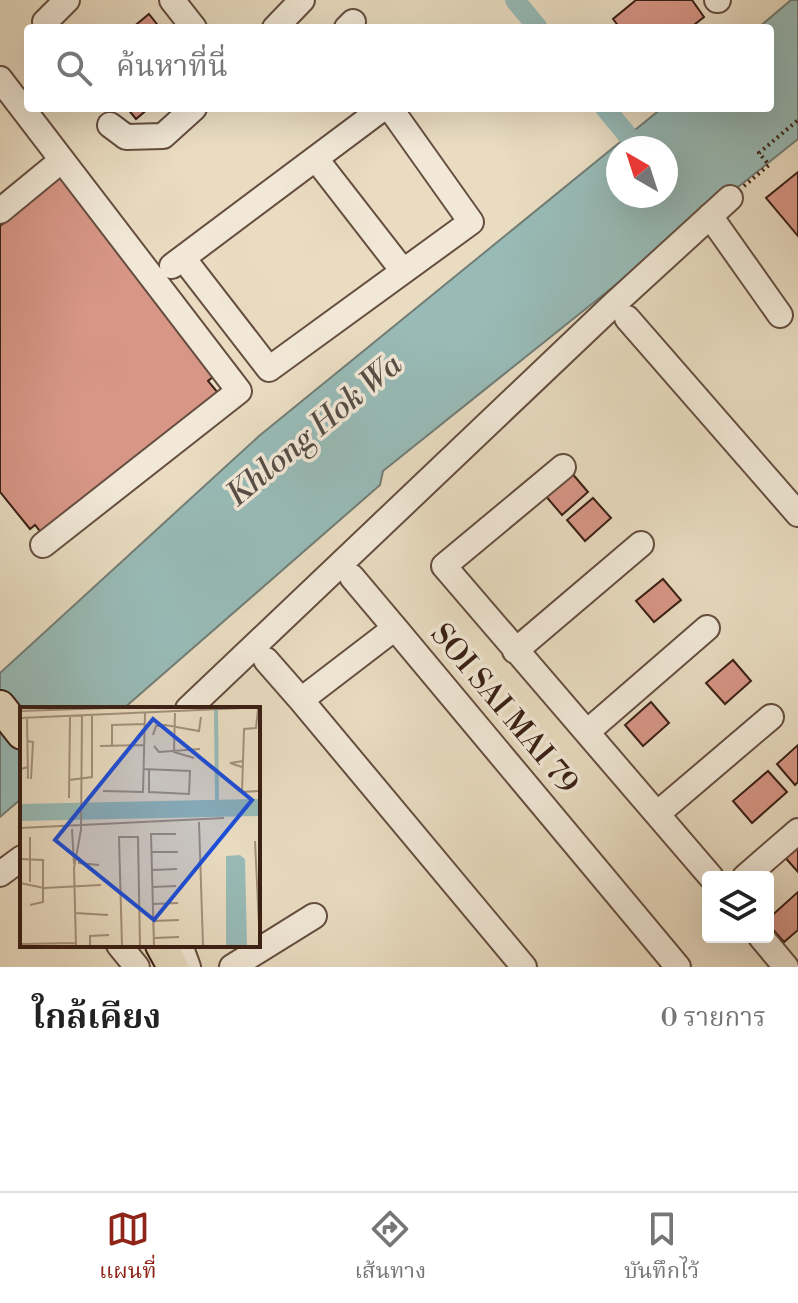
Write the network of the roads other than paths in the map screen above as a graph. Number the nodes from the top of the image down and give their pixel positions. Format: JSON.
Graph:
{"nodes":[{"id":1,"x":67,"y":0,"type":"edge"},
{"id":2,"x":172,"y":0,"type":"edge"},
{"id":3,"x":302,"y":0,"type":"edge"},
{"id":4,"x":45,"y":24,"type":"edge"},
{"id":5,"x":191,"y":24,"type":"edge"},
{"id":6,"x":279,"y":24,"type":"edge"},
{"id":7,"x":0,"y":79,"type":"edge"},
{"id":8,"x":24,"y":110,"type":"edge"},
{"id":9,"x":25,"y":112,"type":"edge"},
{"id":10,"x":190,"y":112,"type":"edge"},
{"id":11,"x":378,"y":112,"type":"edge"},
{"id":12,"x":393,"y":112,"type":"edge"},
{"id":13,"x":110,"y":125,"type":"dead end"},
{"id":14,"x":316,"y":159,"type":"junction"},
{"id":15,"x":62,"y":160,"type":"junction"},
{"id":16,"x":730,"y":198,"type":"road end"},
{"id":17,"x":0,"y":211,"type":"edge"},
{"id":18,"x":710,"y":216,"type":"junction"},
{"id":19,"x":183,"y":258,"type":"junction"},
{"id":20,"x":403,"y":271,"type":"junction"},
{"id":21,"x":154,"y":279,"type":"junction"},
{"id":22,"x":780,"y":315,"type":"dead end"},
{"id":23,"x":627,"y":318,"type":"dead end"},
{"id":24,"x":563,"y":467,"type":"dead end"},
{"id":25,"x":798,"y":514,"type":"edge"},
{"id":26,"x":641,"y":544,"type":"dead end"},
{"id":27,"x":43,"y":545,"type":"dead end"},
{"id":28,"x":352,"y":577,"type":"dead end"},
{"id":29,"x":395,"y":628,"type":"junction"},
{"id":30,"x":707,"y":628,"type":"dead end"},
{"id":31,"x":515,"y":651,"type":"junction"},
{"id":32,"x":266,"y":660,"type":"dead end"},
{"id":33,"x":301,"y":700,"type":"junction"},
{"id":34,"x":0,"y":706,"type":"edge"},
{"id":35,"x":190,"y":707,"type":"edge"},
{"id":36,"x":771,"y":717,"type":"dead end"},
{"id":37,"x":20,"y":731,"type":"edge"},
{"id":38,"x":587,"y":732,"type":"junction"},
{"id":39,"x":657,"y":814,"type":"junction"},
{"id":40,"x":798,"y":831,"type":"edge"},
{"id":41,"x":20,"y":859,"type":"edge"},
{"id":42,"x":706,"y":871,"type":"edge"},
{"id":43,"x":752,"y":871,"type":"edge"},
{"id":44,"x":0,"y":874,"type":"edge"},
{"id":45,"x":314,"y":916,"type":"dead end"},
{"id":46,"x":766,"y":943,"type":"edge"},
{"id":47,"x":121,"y":947,"type":"edge"},
{"id":48,"x":162,"y":947,"type":"edge"},
{"id":49,"x":181,"y":947,"type":"edge"},
{"id":50,"x":137,"y":967,"type":"edge"},
{"id":51,"x":173,"y":967,"type":"edge"},
{"id":52,"x":188,"y":967,"type":"edge"},
{"id":53,"x":232,"y":967,"type":"edge"},
{"id":54,"x":524,"y":967,"type":"edge"},
{"id":55,"x":678,"y":967,"type":"edge"},
{"id":56,"x":786,"y":967,"type":"edge"}],
"edges":[{"from":1,"to":4,"type":"street"},
{"from":2,"to":5,"type":"street"},
{"from":3,"to":6,"type":"street"},
{"from":7,"to":8,"type":"street"},
{"from":9,"to":15,"type":"street"},
{"from":10,"to":13,"type":"street"},
{"from":11,"to":14,"type":"street"},
{"from":12,"to":20,"type":"street"},
{"from":14,"to":19,"type":"street"},
{"from":14,"to":20,"type":"street"},
{"from":15,"to":17,"type":"street"},
{"from":15,"to":21,"type":"street"},
{"from":16,"to":18,"type":"street"},
{"from":18,"to":22,"type":"street"},
{"from":18,"to":35,"type":"street"},
{"from":19,"to":20,"type":"street"},
{"from":19,"to":21,"type":"street"},
{"from":21,"to":27,"type":"street"},
{"from":23,"to":25,"type":"street"},
{"from":24,"to":31,"type":"street"},
{"from":26,"to":31,"type":"street"},
{"from":28,"to":29,"type":"street"},
{"from":29,"to":33,"type":"street","name":"SOI SAI MAI 79"},
{"from":29,"to":55,"type":"street","name":"SOI SAI MAI 79"},
{"from":30,"to":38,"type":"street"},
{"from":31,"to":38,"type":"street"},
{"from":32,"to":33,"type":"street"},
{"from":33,"to":54,"type":"street"},
{"from":34,"to":37,"type":"main road"},
{"from":36,"to":39,"type":"street"},
{"from":38,"to":39,"type":"street"},
{"from":39,"to":42,"type":"street"},
{"from":40,"to":43,"type":"street"},
{"from":41,"to":44,"type":"street"},
{"from":45,"to":53,"type":"street"},
{"from":46,"to":56,"type":"street"},
{"from":47,"to":50,"type":"street"},
{"from":48,"to":51,"type":"main road"},
{"from":49,"to":52,"type":"street"}]}
